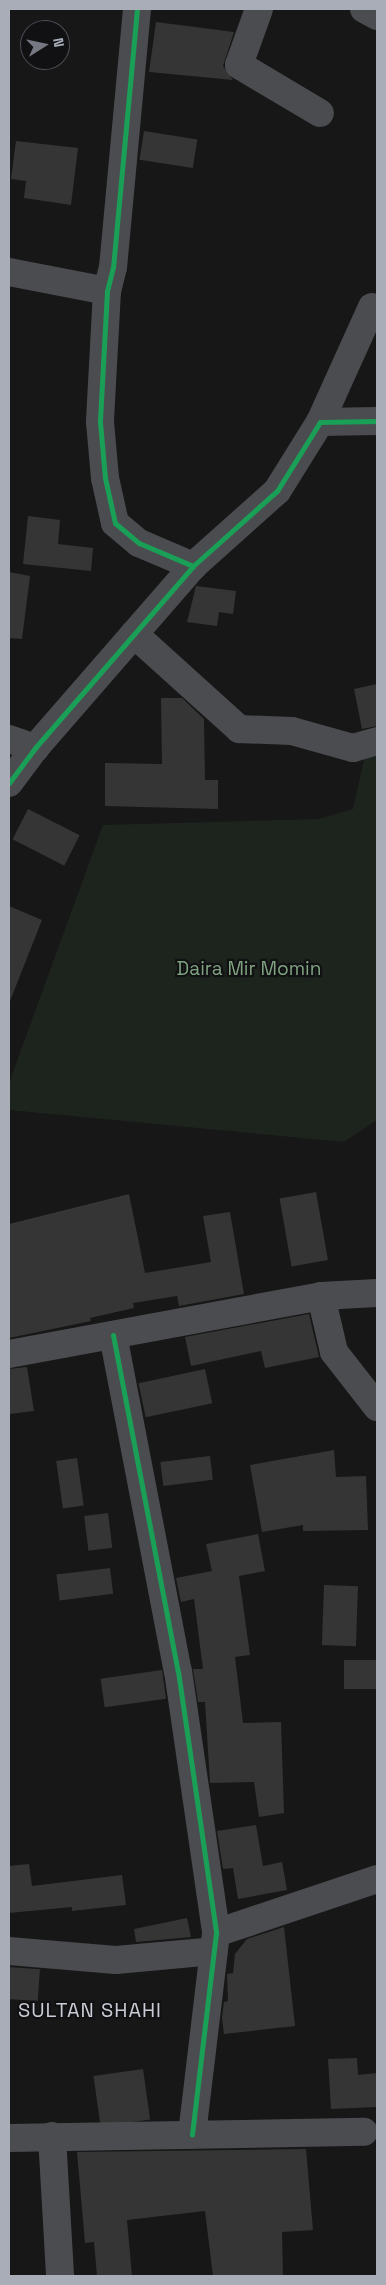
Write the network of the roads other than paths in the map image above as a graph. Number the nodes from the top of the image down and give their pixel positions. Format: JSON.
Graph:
{"nodes":[{"id":1,"x":137,"y":9,"type":"edge"},
{"id":2,"x":258,"y":9,"type":"edge"},
{"id":3,"x":364,"y":9,"type":"edge"},
{"id":4,"x":377,"y":16,"type":"edge"},
{"id":5,"x":320,"y":114,"type":"dead end"},
{"id":6,"x":9,"y":272,"type":"edge"},
{"id":7,"x":107,"y":291,"type":"junction"},
{"id":8,"x":372,"y":307,"type":"dead end"},
{"id":9,"x":377,"y":421,"type":"edge"},
{"id":10,"x":320,"y":422,"type":"junction"},
{"id":11,"x":193,"y":566,"type":"junction"},
{"id":12,"x":134,"y":634,"type":"junction"},
{"id":13,"x":9,"y":739,"type":"edge"},
{"id":14,"x":377,"y":742,"type":"edge"},
{"id":15,"x":35,"y":748,"type":"junction"},
{"id":16,"x":9,"y":783,"type":"edge"},
{"id":17,"x":377,"y":1293,"type":"edge"},
{"id":18,"x":321,"y":1296,"type":"junction"},
{"id":19,"x":112,"y":1336,"type":"junction"},
{"id":20,"x":9,"y":1354,"type":"edge"},
{"id":21,"x":377,"y":1407,"type":"edge"},
{"id":22,"x":377,"y":1879,"type":"edge"},
{"id":23,"x":215,"y":1942,"type":"junction"},
{"id":24,"x":9,"y":1951,"type":"edge"},
{"id":25,"x":364,"y":2132,"type":"dead end"},
{"id":26,"x":192,"y":2135,"type":"junction"},
{"id":27,"x":52,"y":2136,"type":"junction"},
{"id":28,"x":9,"y":2138,"type":"edge"},
{"id":29,"x":60,"y":2276,"type":"edge"}],
"edges":[{"from":1,"to":7,"type":"street"},
{"from":2,"to":5,"type":"street"},
{"from":3,"to":4,"type":"street"},
{"from":6,"to":7,"type":"street"},
{"from":7,"to":11,"type":"street"},
{"from":8,"to":10,"type":"street"},
{"from":9,"to":10,"type":"street"},
{"from":10,"to":11,"type":"street"},
{"from":11,"to":12,"type":"street"},
{"from":12,"to":14,"type":"street"},
{"from":12,"to":15,"type":"street"},
{"from":13,"to":15,"type":"street"},
{"from":15,"to":16,"type":"street"},
{"from":17,"to":18,"type":"street"},
{"from":18,"to":19,"type":"street"},
{"from":18,"to":21,"type":"street"},
{"from":19,"to":20,"type":"street"},
{"from":19,"to":23,"type":"street"},
{"from":22,"to":23,"type":"street"},
{"from":23,"to":24,"type":"street"},
{"from":23,"to":26,"type":"street"},
{"from":25,"to":26,"type":"street"},
{"from":26,"to":27,"type":"street"},
{"from":27,"to":28,"type":"street"},
{"from":27,"to":29,"type":"street"}]}
